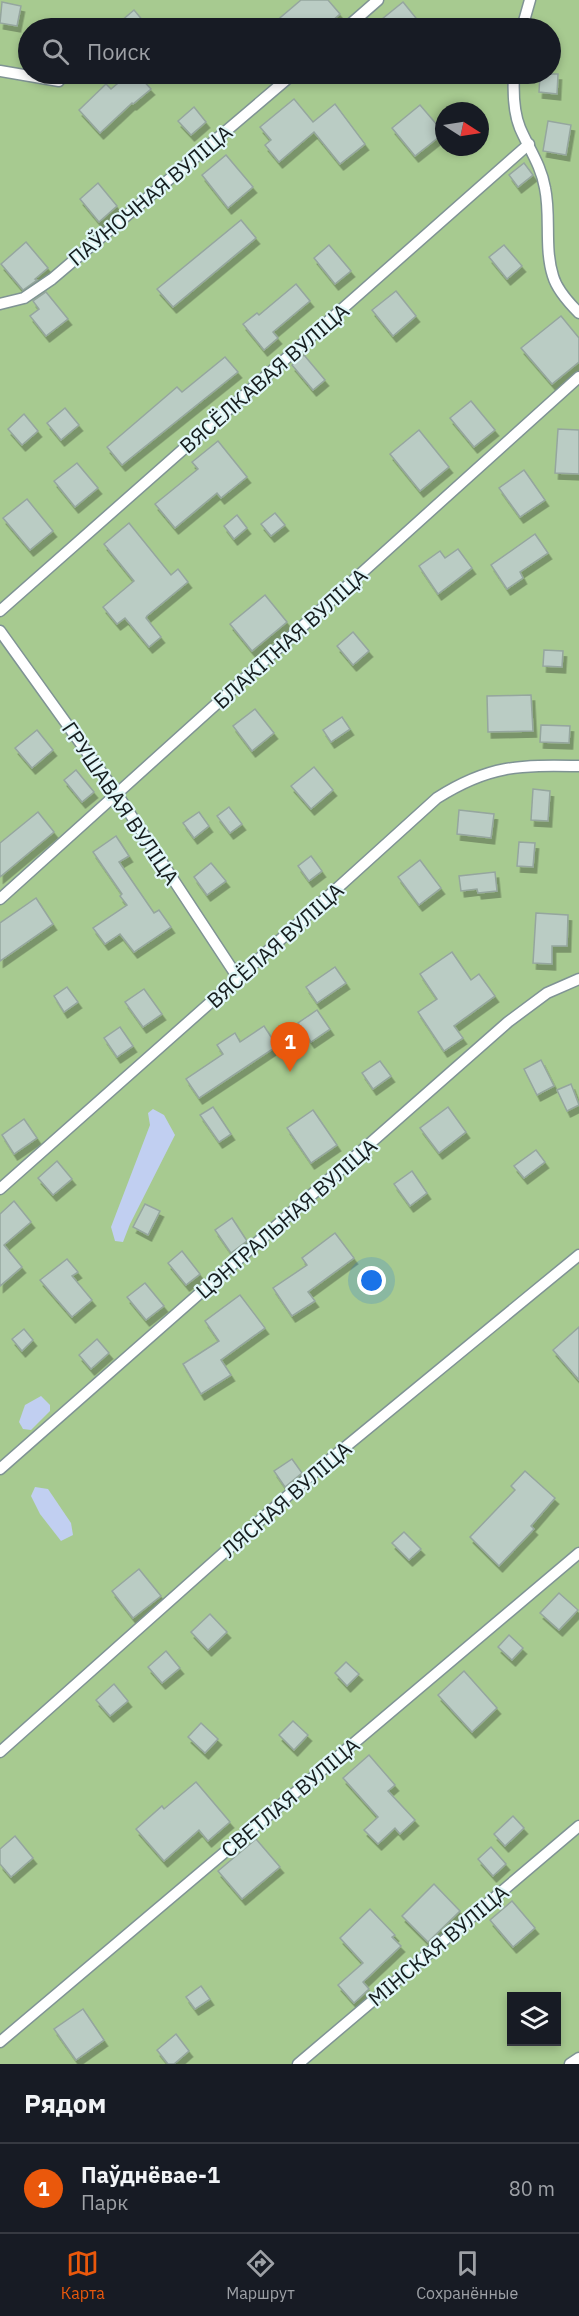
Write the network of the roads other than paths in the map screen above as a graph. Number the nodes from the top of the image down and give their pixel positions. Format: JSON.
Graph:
{"nodes":[{"id":1,"x":378,"y":0,"type":"edge"},
{"id":2,"x":530,"y":0,"type":"edge"},
{"id":3,"x":357,"y":18,"type":"edge"},
{"id":4,"x":525,"y":18,"type":"edge"},
{"id":5,"x":0,"y":71,"type":"edge"},
{"id":6,"x":18,"y":74,"type":"edge"},
{"id":7,"x":281,"y":84,"type":"edge"},
{"id":8,"x":514,"y":84,"type":"edge"},
{"id":9,"x":529,"y":144,"type":"junction"},
{"id":10,"x":0,"y":304,"type":"edge"},
{"id":11,"x":579,"y":314,"type":"edge"},
{"id":12,"x":579,"y":377,"type":"edge"},
{"id":13,"x":0,"y":611,"type":"edge"},
{"id":14,"x":0,"y":631,"type":"edge"},
{"id":15,"x":579,"y":766,"type":"edge"},
{"id":16,"x":117,"y":794,"type":"junction"},
{"id":17,"x":0,"y":899,"type":"edge"},
{"id":18,"x":238,"y":978,"type":"junction"},
{"id":19,"x":579,"y":980,"type":"edge"},
{"id":20,"x":0,"y":1189,"type":"edge"},
{"id":21,"x":579,"y":1255,"type":"edge"},
{"id":22,"x":0,"y":1469,"type":"edge"},
{"id":23,"x":579,"y":1553,"type":"edge"},
{"id":24,"x":0,"y":1752,"type":"edge"},
{"id":25,"x":579,"y":1826,"type":"edge"},
{"id":26,"x":0,"y":2042,"type":"edge"},
{"id":27,"x":579,"y":2058,"type":"edge"},
{"id":28,"x":298,"y":2064,"type":"edge"},
{"id":29,"x":570,"y":2064,"type":"edge"}],
"edges":[{"from":1,"to":3,"type":"lane"},
{"from":2,"to":4,"type":"lane"},
{"from":5,"to":6,"type":"lane"},
{"from":7,"to":10,"type":"lane","name":"ПАЎНОЧНАЯ ВУЛІЦА"},
{"from":8,"to":9,"type":"lane"},
{"from":9,"to":11,"type":"lane"},
{"from":9,"to":13,"type":"lane","name":"ВЯСЁЛКАВАЯ ВУЛІЦА"},
{"from":12,"to":16,"type":"lane","name":"БЛАКІТНАЯ ВУЛІЦА"},
{"from":14,"to":16,"type":"lane","name":"ГРУШАВАЯ ВУЛІЦА"},
{"from":15,"to":18,"type":"lane","name":"ВЯСЁЛАЯ ВУЛІЦА"},
{"from":16,"to":17,"type":"lane","name":"БЛАКІТНАЯ ВУЛІЦА"},
{"from":16,"to":18,"type":"lane","name":"ГРУШАВАЯ ВУЛІЦА"},
{"from":18,"to":20,"type":"lane","name":"ВЯСЁЛАЯ ВУЛІЦА"},
{"from":19,"to":22,"type":"lane","name":"ЦЭНТРАЛЬНАЯ ВУЛІЦА"},
{"from":21,"to":24,"type":"lane","name":"ЛЯСНАЯ ВУЛІЦА"},
{"from":23,"to":26,"type":"lane","name":"СВЕТЛАЯ ВУЛІЦА"},
{"from":25,"to":28,"type":"lane","name":"МІНСКАЯ ВУЛІЦА"},
{"from":27,"to":29,"type":"lane"}]}
